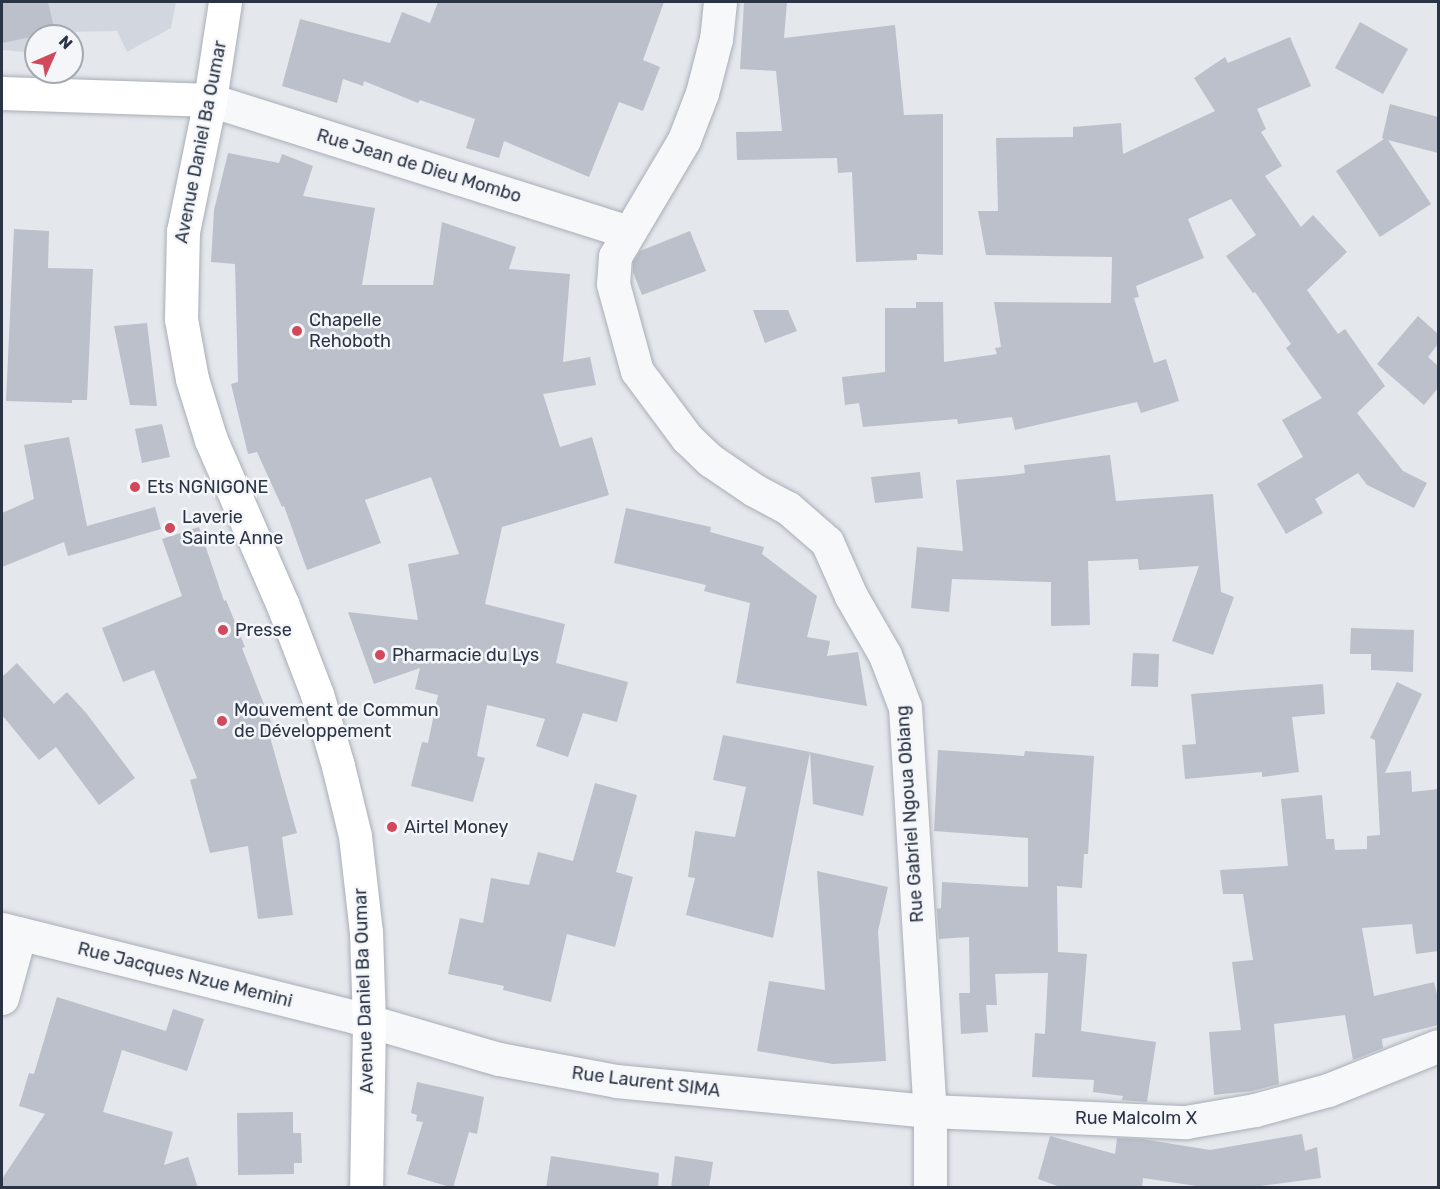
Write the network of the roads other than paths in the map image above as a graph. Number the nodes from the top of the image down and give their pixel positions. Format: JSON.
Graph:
{"nodes":[{"id":1,"x":225,"y":2,"type":"edge"},
{"id":2,"x":720,"y":2,"type":"edge"},
{"id":3,"x":2,"y":93,"type":"edge"},
{"id":4,"x":210,"y":100,"type":"junction"},
{"id":5,"x":628,"y":232,"type":"junction"},
{"id":6,"x":11,"y":931,"type":"edge"},
{"id":7,"x":2,"y":998,"type":"edge"},
{"id":8,"x":369,"y":1022,"type":"junction"},
{"id":9,"x":1438,"y":1046,"type":"edge"},
{"id":10,"x":930,"y":1111,"type":"junction"},
{"id":11,"x":366,"y":1188,"type":"edge"},
{"id":12,"x":930,"y":1188,"type":"edge"}],
"edges":[{"from":1,"to":4,"type":"main road","name":"Avenue Daniel Ba Oumar"},
{"from":2,"to":5,"type":"street","name":"Rue Gabriel Ngoua Obiang"},
{"from":3,"to":4,"type":"main road"},
{"from":4,"to":5,"type":"street","name":"Rue Jean de Dieu Mombo"},
{"from":4,"to":8,"type":"main road","name":"Avenue Daniel Ba Oumar"},
{"from":5,"to":10,"type":"street","name":"Rue Gabriel Ngoua Obiang"},
{"from":6,"to":7,"type":"street"},
{"from":6,"to":8,"type":"street","name":"Rue Jacques Nzue Memini"},
{"from":8,"to":10,"type":"street","name":"Rue Laurent SIMA"},
{"from":8,"to":11,"type":"main road","name":"Avenue Daniel Ba Oumar"},
{"from":9,"to":10,"type":"street","name":"Rue Malcolm X"},
{"from":10,"to":12,"type":"street","name":"Rue Gabriel Ngoua Obiang"}]}
